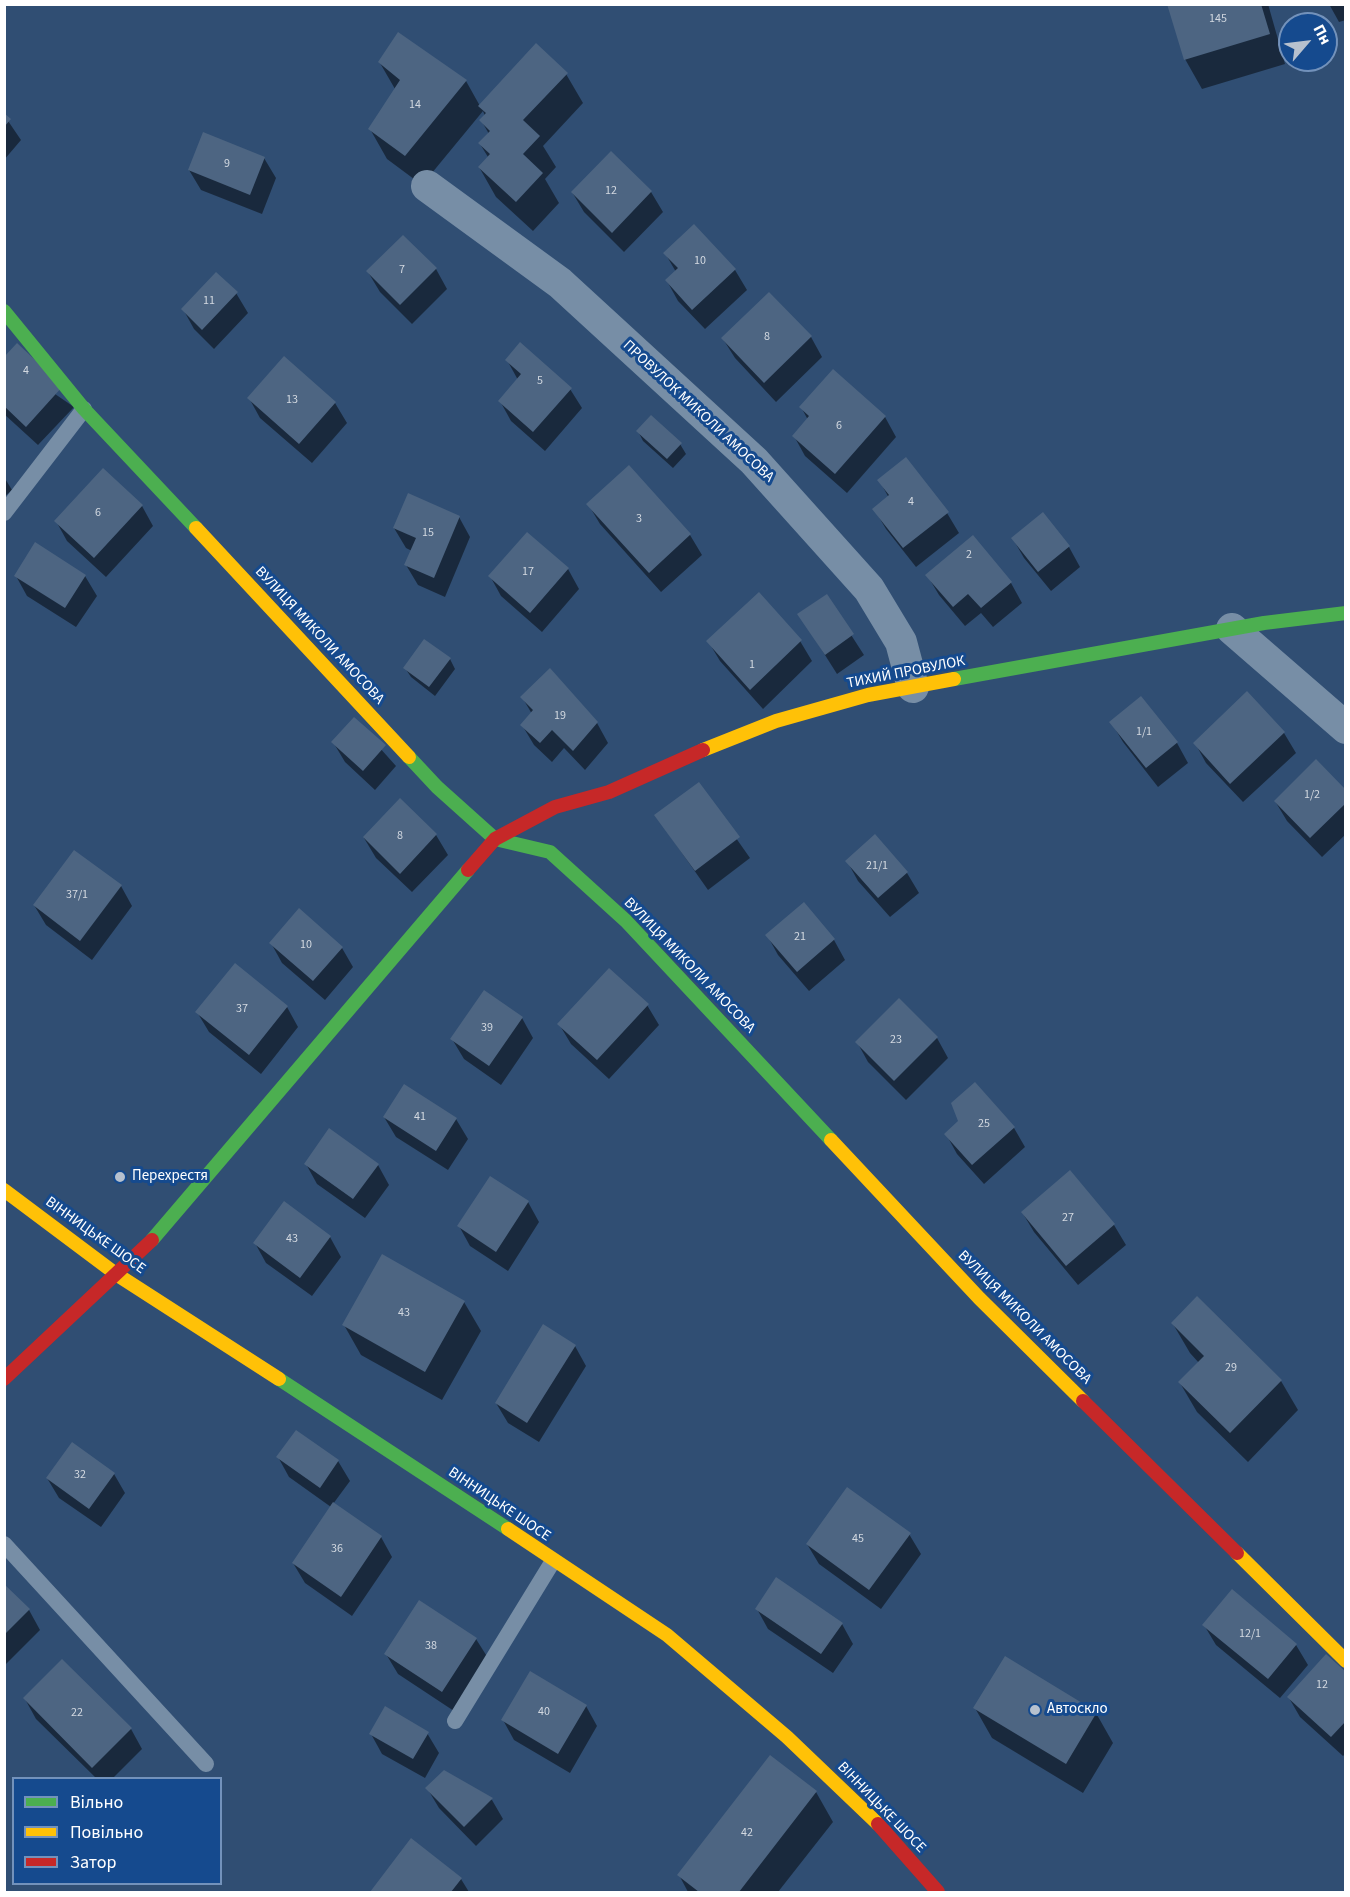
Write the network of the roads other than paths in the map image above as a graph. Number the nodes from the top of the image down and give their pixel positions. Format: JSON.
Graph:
{"nodes":[{"id":1,"x":427,"y":186,"type":"dead end"},
{"id":2,"x":4,"y":311,"type":"edge"},
{"id":3,"x":84,"y":409,"type":"junction"},
{"id":4,"x":4,"y":513,"type":"edge"},
{"id":5,"x":1346,"y":613,"type":"edge"},
{"id":6,"x":1232,"y":629,"type":"junction"},
{"id":7,"x":913,"y":687,"type":"junction"},
{"id":8,"x":1346,"y":728,"type":"edge"},
{"id":9,"x":495,"y":839,"type":"junction"},
{"id":10,"x":4,"y":1190,"type":"edge"},
{"id":11,"x":116,"y":1274,"type":"junction"},
{"id":12,"x":4,"y":1379,"type":"edge"},
{"id":13,"x":4,"y":1544,"type":"edge"},
{"id":14,"x":553,"y":1561,"type":"junction"},
{"id":15,"x":1346,"y":1661,"type":"edge"},
{"id":16,"x":456,"y":1721,"type":"dead end"},
{"id":17,"x":206,"y":1764,"type":"dead end"},
{"id":18,"x":938,"y":1893,"type":"edge"}],
"edges":[{"from":1,"to":7,"type":"street","name":"ПРОВУЛОК МИКОЛИ АМОСОВА"},
{"from":2,"to":3,"type":"street","name":"ВУЛИЦЯ МИКОЛИ АМОСОВА"},
{"from":3,"to":4,"type":"lane"},
{"from":3,"to":9,"type":"street","name":"ВУЛИЦЯ МИКОЛИ АМОСОВА"},
{"from":5,"to":6,"type":"street","name":"ТИХИЙ ПРОВУЛОК"},
{"from":6,"to":7,"type":"street","name":"ТИХИЙ ПРОВУЛОК"},
{"from":6,"to":8,"type":"street"},
{"from":7,"to":9,"type":"street","name":"ТИХИЙ ПРОВУЛОК"},
{"from":9,"to":11,"type":"street"},
{"from":9,"to":15,"type":"street","name":"ВУЛИЦЯ МИКОЛИ АМОСОВА"},
{"from":10,"to":11,"type":"street","name":"ВІННИЦЬКЕ ШОСЕ"},
{"from":11,"to":12,"type":"street"},
{"from":11,"to":14,"type":"street","name":"ВІННИЦЬКЕ ШОСЕ"},
{"from":13,"to":17,"type":"lane"},
{"from":14,"to":16,"type":"lane"},
{"from":14,"to":18,"type":"street","name":"ВІННИЦЬКЕ ШОСЕ"}]}
